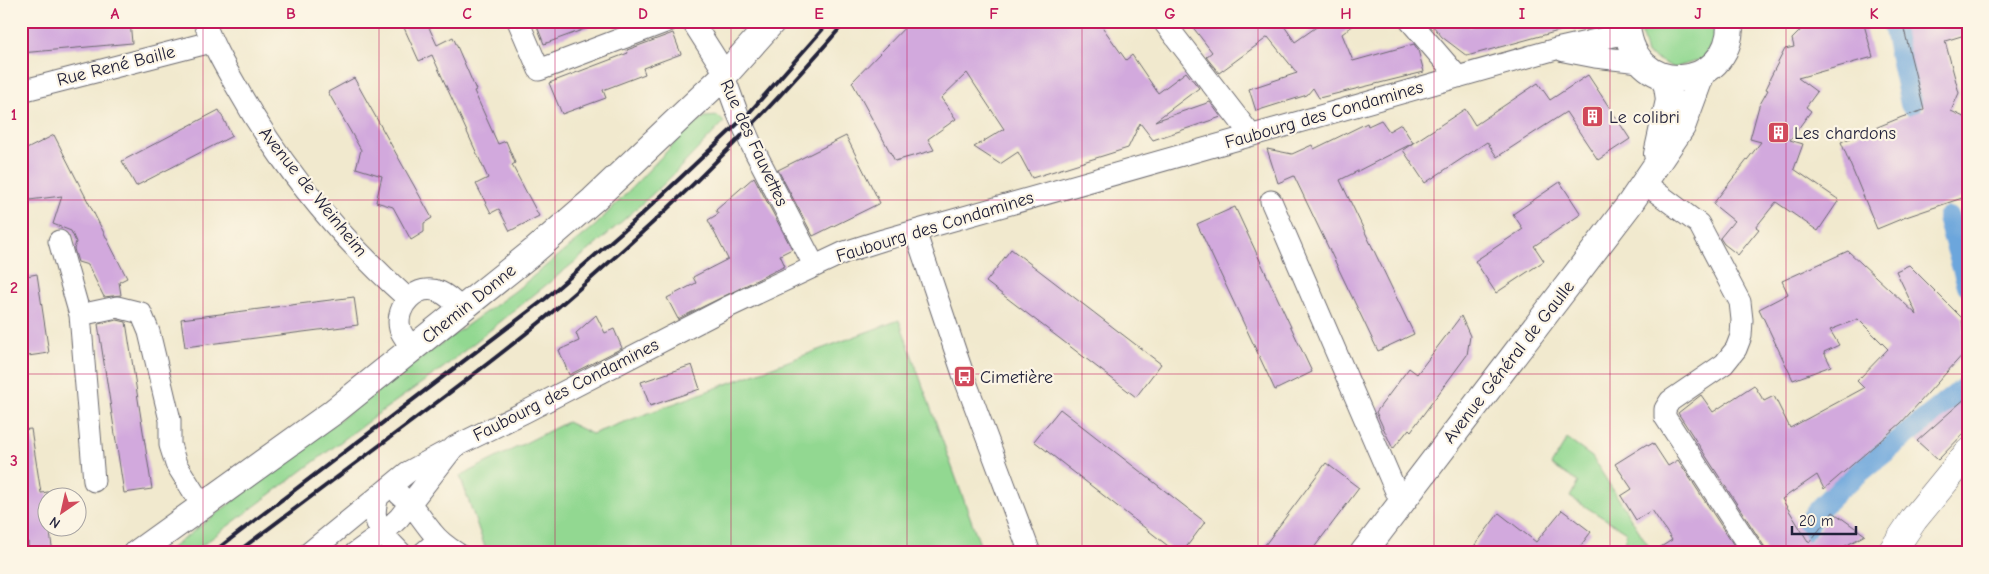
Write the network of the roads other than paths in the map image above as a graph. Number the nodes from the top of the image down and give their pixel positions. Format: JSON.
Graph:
{"nodes":[{"id":1,"x":204,"y":21,"type":"edge"},
{"id":2,"x":518,"y":21,"type":"edge"},
{"id":3,"x":668,"y":21,"type":"edge"},
{"id":4,"x":692,"y":21,"type":"edge"},
{"id":5,"x":773,"y":21,"type":"edge"},
{"id":6,"x":1163,"y":21,"type":"edge"},
{"id":7,"x":1410,"y":21,"type":"edge"},
{"id":8,"x":1730,"y":21,"type":"edge"},
{"id":9,"x":1627,"y":27,"type":"edge"},
{"id":10,"x":211,"y":42,"type":"junction"},
{"id":11,"x":1556,"y":49,"type":"junction"},
{"id":12,"x":1640,"y":62,"type":"junction"},
{"id":13,"x":1702,"y":73,"type":"junction"},
{"id":14,"x":1662,"y":76,"type":"junction"},
{"id":15,"x":723,"y":77,"type":"junction"},
{"id":16,"x":1458,"y":77,"type":"junction"},
{"id":17,"x":21,"y":91,"type":"edge"},
{"id":18,"x":1251,"y":135,"type":"junction"},
{"id":19,"x":1648,"y":176,"type":"junction"},
{"id":20,"x":1271,"y":201,"type":"dead end"},
{"id":21,"x":915,"y":231,"type":"junction"},
{"id":22,"x":59,"y":241,"type":"dead end"},
{"id":23,"x":814,"y":266,"type":"junction"},
{"id":24,"x":408,"y":299,"type":"junction"},
{"id":25,"x":461,"y":309,"type":"junction"},
{"id":26,"x":80,"y":314,"type":"junction"},
{"id":27,"x":413,"y":349,"type":"junction"},
{"id":28,"x":454,"y":447,"type":"junction"},
{"id":29,"x":1968,"y":453,"type":"edge"},
{"id":30,"x":94,"y":481,"type":"dead end"},
{"id":31,"x":381,"y":495,"type":"junction"},
{"id":32,"x":1401,"y":503,"type":"junction"},
{"id":33,"x":411,"y":504,"type":"junction"},
{"id":34,"x":203,"y":507,"type":"junction"},
{"id":35,"x":383,"y":533,"type":"junction"},
{"id":36,"x":450,"y":549,"type":"edge"},
{"id":37,"x":137,"y":553,"type":"edge"},
{"id":38,"x":310,"y":553,"type":"edge"},
{"id":39,"x":355,"y":553,"type":"edge"},
{"id":40,"x":401,"y":553,"type":"edge"},
{"id":41,"x":423,"y":553,"type":"edge"},
{"id":42,"x":1030,"y":553,"type":"edge"},
{"id":43,"x":1363,"y":553,"type":"edge"},
{"id":44,"x":1754,"y":553,"type":"edge"},
{"id":45,"x":1891,"y":553,"type":"edge"}],
"edges":[{"from":1,"to":10,"type":"street","name":"Avenue de Weinheim"},
{"from":2,"to":3,"type":"street"},
{"from":4,"to":15,"type":"street","name":"Rue des Fauvettes"},
{"from":5,"to":15,"type":"street","name":"Chemin Donne"},
{"from":6,"to":18,"type":"street"},
{"from":7,"to":16,"type":"street"},
{"from":8,"to":13,"type":"street"},
{"from":9,"to":11,"type":"street","name":"Faubourg des Condamines"},
{"from":9,"to":12,"type":"street"},
{"from":10,"to":17,"type":"street","name":"Rue René Baille"},
{"from":10,"to":24,"type":"street","name":"Avenue de Weinheim"},
{"from":11,"to":12,"type":"street","name":"Faubourg des Condamines"},
{"from":11,"to":16,"type":"street","name":"Faubourg des Condamines"},
{"from":12,"to":14,"type":"street"},
{"from":13,"to":14,"type":"street"},
{"from":13,"to":19,"type":"street","name":"Avenue Général de Gaulle"},
{"from":14,"to":19,"type":"street","name":"Avenue Général de Gaulle"},
{"from":15,"to":23,"type":"street","name":"Rue des Fauvettes"},
{"from":15,"to":25,"type":"street","name":"Chemin Donne"},
{"from":16,"to":18,"type":"street","name":"Faubourg des Condamines"},
{"from":18,"to":21,"type":"street","name":"Faubourg des Condamines"},
{"from":19,"to":32,"type":"street","name":"Avenue Général de Gaulle"},
{"from":19,"to":44,"type":"street"},
{"from":20,"to":32,"type":"street"},
{"from":21,"to":23,"type":"street","name":"Faubourg des Condamines"},
{"from":21,"to":42,"type":"street"},
{"from":22,"to":26,"type":"street"},
{"from":23,"to":28,"type":"street","name":"Faubourg des Condamines"},
{"from":24,"to":25,"type":"street"},
{"from":24,"to":27,"type":"street"},
{"from":25,"to":27,"type":"street","name":"Chemin Donne"},
{"from":26,"to":30,"type":"street"},
{"from":26,"to":34,"type":"street"},
{"from":27,"to":34,"type":"street","name":"Chemin Donne"},
{"from":28,"to":31,"type":"street"},
{"from":28,"to":33,"type":"street","name":"Faubourg des Condamines"},
{"from":29,"to":45,"type":"main road"},
{"from":31,"to":33,"type":"street"},
{"from":31,"to":35,"type":"street"},
{"from":31,"to":38,"type":"street"},
{"from":32,"to":43,"type":"street","name":"Avenue Général de Gaulle"},
{"from":33,"to":35,"type":"street","name":"Faubourg des Condamines"},
{"from":33,"to":36,"type":"street"},
{"from":34,"to":37,"type":"street","name":"Chemin Donne"},
{"from":35,"to":39,"type":"street","name":"Faubourg des Condamines"},
{"from":35,"to":40,"type":"street"},
{"from":36,"to":41,"type":"street"}]}
